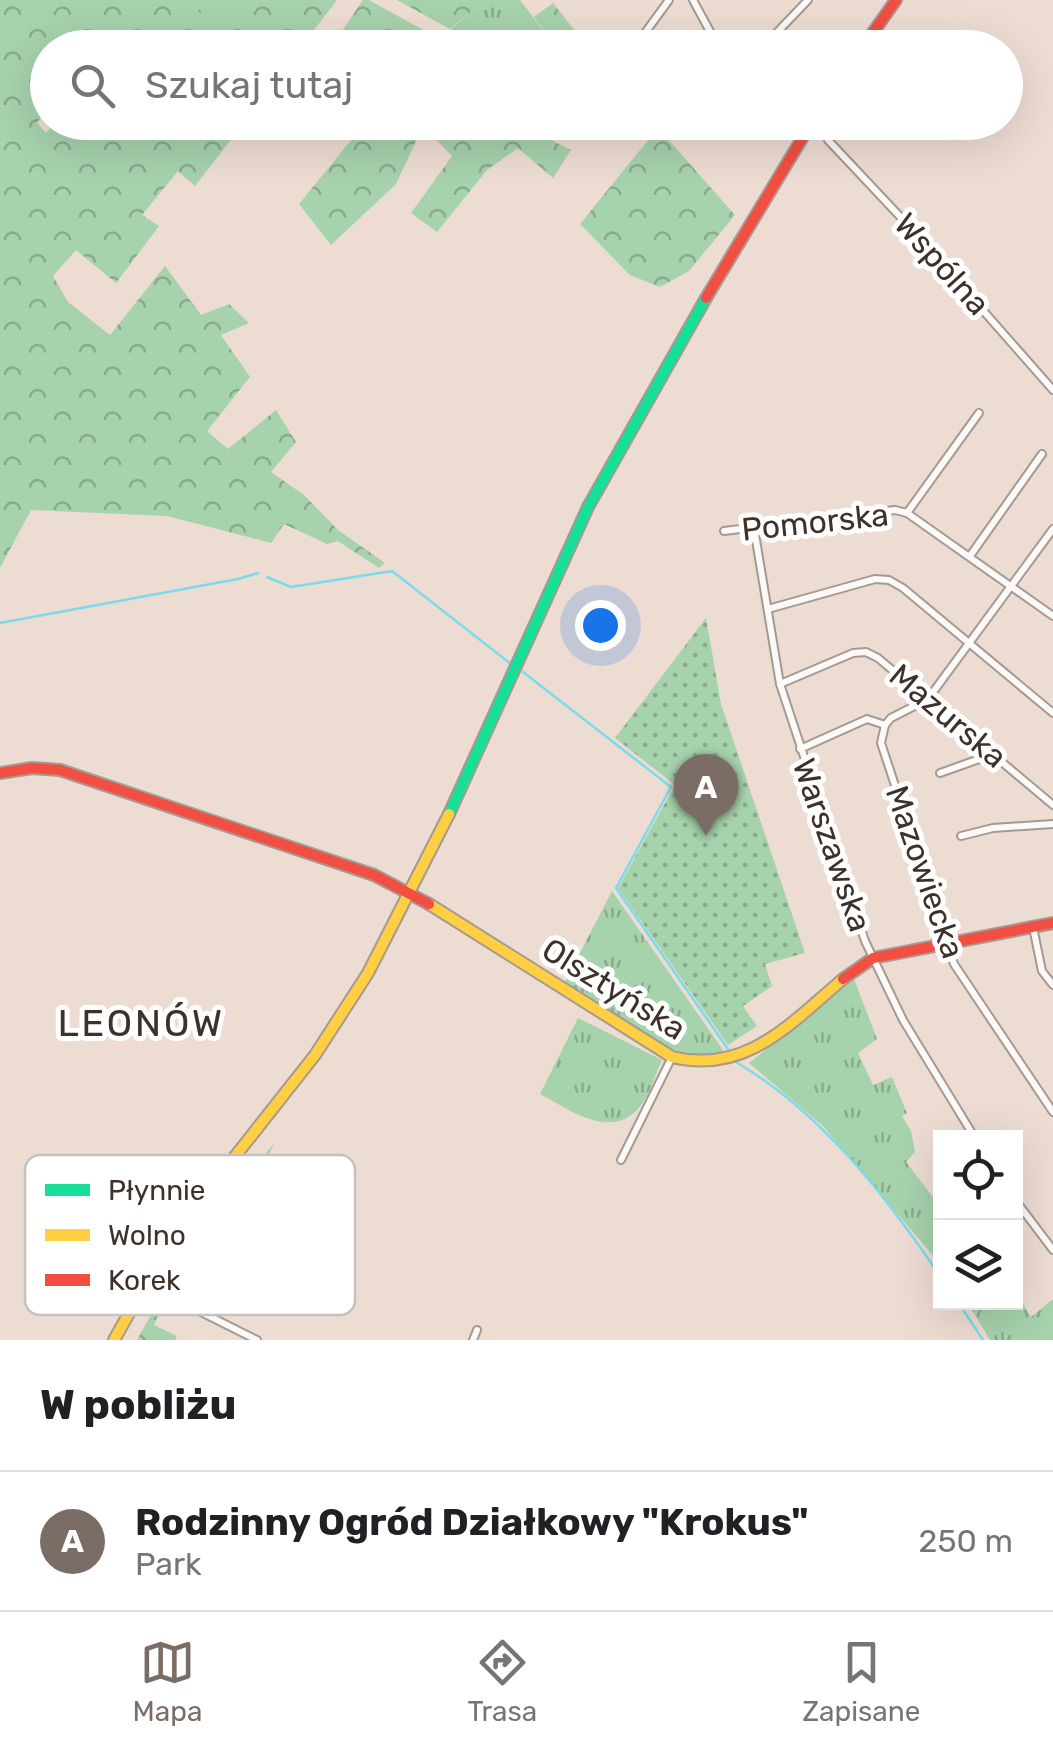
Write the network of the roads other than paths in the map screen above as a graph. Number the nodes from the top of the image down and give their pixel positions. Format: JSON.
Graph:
{"nodes":[{"id":1,"x":669,"y":0,"type":"edge"},
{"id":2,"x":692,"y":0,"type":"edge"},
{"id":3,"x":808,"y":0,"type":"edge"},
{"id":4,"x":896,"y":0,"type":"edge"},
{"id":5,"x":647,"y":30,"type":"edge"},
{"id":6,"x":709,"y":30,"type":"edge"},
{"id":7,"x":779,"y":30,"type":"edge"},
{"id":8,"x":875,"y":30,"type":"edge"},
{"id":9,"x":801,"y":140,"type":"edge"},
{"id":10,"x":828,"y":140,"type":"dead end"},
{"id":11,"x":1053,"y":390,"type":"edge"},
{"id":12,"x":979,"y":412,"type":"dead end"},
{"id":13,"x":1042,"y":454,"type":"dead end"},
{"id":14,"x":907,"y":513,"type":"junction"},
{"id":15,"x":754,"y":528,"type":"junction"},
{"id":16,"x":1053,"y":529,"type":"edge"},
{"id":17,"x":724,"y":531,"type":"dead end"},
{"id":18,"x":970,"y":556,"type":"junction"},
{"id":19,"x":1011,"y":586,"type":"junction"},
{"id":20,"x":768,"y":610,"type":"junction"},
{"id":21,"x":1053,"y":616,"type":"edge"},
{"id":22,"x":970,"y":643,"type":"junction"},
{"id":23,"x":780,"y":684,"type":"junction"},
{"id":24,"x":928,"y":699,"type":"junction"},
{"id":25,"x":1053,"y":713,"type":"edge"},
{"id":26,"x":885,"y":726,"type":"junction"},
{"id":27,"x":800,"y":750,"type":"junction"},
{"id":28,"x":990,"y":751,"type":"junction"},
{"id":29,"x":0,"y":773,"type":"edge"},
{"id":30,"x":940,"y":773,"type":"dead end"},
{"id":31,"x":1053,"y":804,"type":"edge"},
{"id":32,"x":1053,"y":824,"type":"edge"},
{"id":33,"x":961,"y":836,"type":"dead end"},
{"id":34,"x":412,"y":892,"type":"junction"},
{"id":35,"x":1053,"y":923,"type":"edge"},
{"id":36,"x":1034,"y":927,"type":"junction"},
{"id":37,"x":948,"y":943,"type":"junction"},
{"id":38,"x":873,"y":958,"type":"junction"},
{"id":39,"x":1053,"y":985,"type":"edge"},
{"id":40,"x":672,"y":1057,"type":"junction"},
{"id":41,"x":1053,"y":1112,"type":"edge"},
{"id":42,"x":970,"y":1130,"type":"edge"},
{"id":43,"x":236,"y":1155,"type":"edge"},
{"id":44,"x":621,"y":1160,"type":"dead end"},
{"id":45,"x":1023,"y":1210,"type":"edge"},
{"id":46,"x":1053,"y":1250,"type":"edge"},
{"id":47,"x":128,"y":1315,"type":"edge"},
{"id":48,"x":207,"y":1315,"type":"edge"},
{"id":49,"x":477,"y":1330,"type":"dead end"},
{"id":50,"x":114,"y":1340,"type":"edge"},
{"id":51,"x":257,"y":1340,"type":"edge"},
{"id":52,"x":472,"y":1340,"type":"edge"}],
"edges":[{"from":1,"to":5,"type":"street"},
{"from":2,"to":6,"type":"street"},
{"from":3,"to":7,"type":"street"},
{"from":4,"to":8,"type":"main road"},
{"from":9,"to":34,"type":"main road"},
{"from":10,"to":11,"type":"street","name":"Wspólna"},
{"from":12,"to":14,"type":"street"},
{"from":13,"to":18,"type":"street"},
{"from":14,"to":15,"type":"street","name":"Pomorska"},
{"from":14,"to":18,"type":"street","name":"Pomorska"},
{"from":15,"to":17,"type":"street","name":"Pomorska"},
{"from":15,"to":20,"type":"street","name":"Warszawska"},
{"from":16,"to":19,"type":"street"},
{"from":18,"to":19,"type":"street","name":"Pomorska"},
{"from":19,"to":21,"type":"street","name":"Pomorska"},
{"from":19,"to":22,"type":"street"},
{"from":20,"to":22,"type":"street"},
{"from":20,"to":23,"type":"street","name":"Warszawska"},
{"from":22,"to":24,"type":"street"},
{"from":22,"to":25,"type":"street"},
{"from":23,"to":24,"type":"street","name":"Mazurska"},
{"from":23,"to":27,"type":"street","name":"Warszawska"},
{"from":24,"to":26,"type":"street"},
{"from":24,"to":28,"type":"street","name":"Mazurska"},
{"from":26,"to":27,"type":"street"},
{"from":26,"to":37,"type":"street","name":"Mazowiecka"},
{"from":27,"to":38,"type":"street","name":"Warszawska"},
{"from":28,"to":30,"type":"street"},
{"from":28,"to":31,"type":"street","name":"Mazurska"},
{"from":29,"to":34,"type":"main road","name":"Olsztyńska"},
{"from":32,"to":33,"type":"street"},
{"from":34,"to":40,"type":"main road","name":"Olsztyńska"},
{"from":34,"to":43,"type":"main road"},
{"from":35,"to":36,"type":"main road","name":"Olsztyńska"},
{"from":36,"to":37,"type":"main road","name":"Olsztyńska"},
{"from":36,"to":39,"type":"street"},
{"from":37,"to":38,"type":"main road","name":"Olsztyńska"},
{"from":37,"to":41,"type":"street","name":"Mazowiecka"},
{"from":38,"to":40,"type":"main road","name":"Olsztyńska"},
{"from":38,"to":42,"type":"street","name":"Warszawska"},
{"from":40,"to":44,"type":"street"},
{"from":45,"to":46,"type":"street"},
{"from":47,"to":50,"type":"main road"},
{"from":48,"to":51,"type":"street"},
{"from":49,"to":52,"type":"street"}]}
